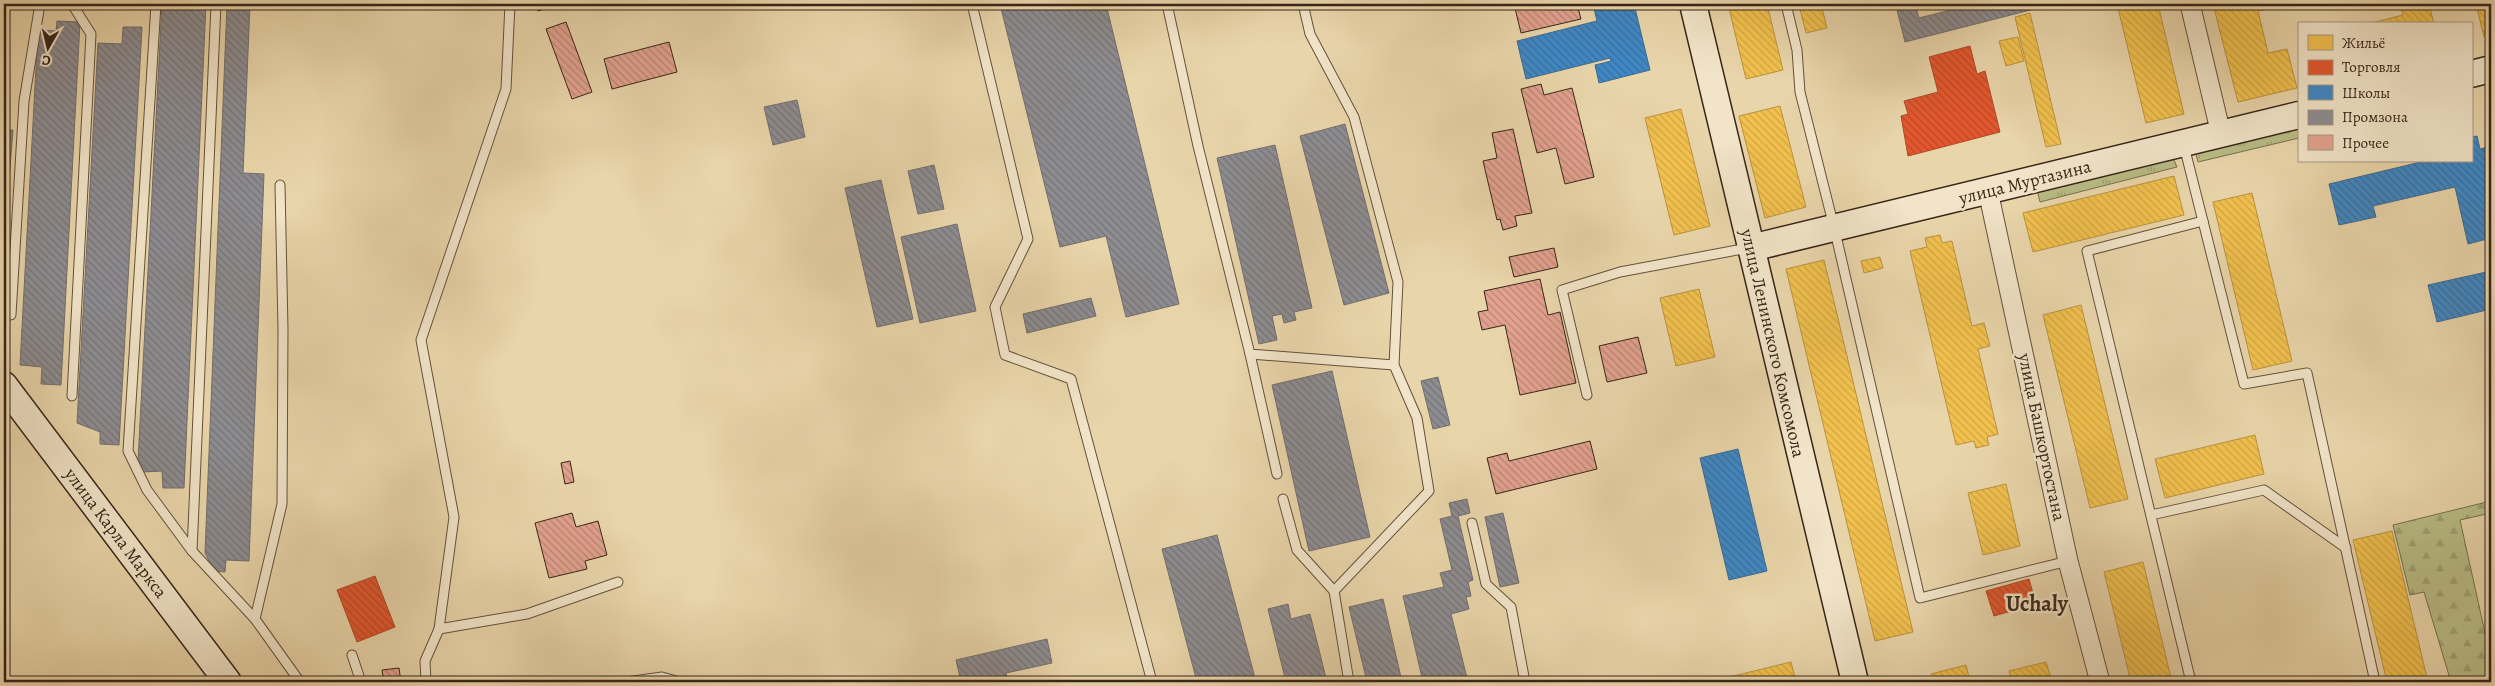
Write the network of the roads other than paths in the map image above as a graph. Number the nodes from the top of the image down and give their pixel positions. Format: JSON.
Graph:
{"nodes":[{"id":1,"x":40,"y":4,"type":"edge"},
{"id":2,"x":72,"y":4,"type":"edge"},
{"id":3,"x":156,"y":4,"type":"edge"},
{"id":4,"x":216,"y":4,"type":"edge"},
{"id":5,"x":510,"y":4,"type":"edge"},
{"id":6,"x":972,"y":4,"type":"edge"},
{"id":7,"x":1166,"y":4,"type":"edge"},
{"id":8,"x":1303,"y":4,"type":"edge"},
{"id":9,"x":1693,"y":4,"type":"edge"},
{"id":10,"x":1786,"y":4,"type":"edge"},
{"id":11,"x":2190,"y":4,"type":"edge"},
{"id":12,"x":2491,"y":69,"type":"edge"},
{"id":13,"x":2472,"y":74,"type":"edge"},
{"id":14,"x":2298,"y":115,"type":"edge"},
{"id":15,"x":2221,"y":134,"type":"junction"},
{"id":16,"x":2183,"y":143,"type":"junction"},
{"id":17,"x":280,"y":185,"type":"dead end"},
{"id":18,"x":1988,"y":192,"type":"junction"},
{"id":19,"x":2202,"y":221,"type":"junction"},
{"id":20,"x":1834,"y":227,"type":"junction"},
{"id":21,"x":1750,"y":248,"type":"junction"},
{"id":22,"x":11,"y":315,"type":"dead end"},
{"id":23,"x":1250,"y":354,"type":"junction"},
{"id":24,"x":1394,"y":365,"type":"junction"},
{"id":25,"x":4,"y":385,"type":"edge"},
{"id":26,"x":1587,"y":395,"type":"dead end"},
{"id":27,"x":72,"y":396,"type":"dead end"},
{"id":28,"x":1277,"y":474,"type":"dead end"},
{"id":29,"x":1283,"y":499,"type":"dead end"},
{"id":30,"x":2151,"y":515,"type":"junction"},
{"id":31,"x":1472,"y":523,"type":"dead end"},
{"id":32,"x":2346,"y":548,"type":"junction"},
{"id":33,"x":192,"y":551,"type":"junction"},
{"id":34,"x":2068,"y":561,"type":"junction"},
{"id":35,"x":618,"y":582,"type":"dead end"},
{"id":36,"x":1334,"y":591,"type":"junction"},
{"id":37,"x":255,"y":619,"type":"junction"},
{"id":38,"x":439,"y":630,"type":"junction"},
{"id":39,"x":352,"y":655,"type":"dead end"},
{"id":40,"x":228,"y":682,"type":"edge"},
{"id":41,"x":300,"y":682,"type":"edge"},
{"id":42,"x":361,"y":682,"type":"edge"},
{"id":43,"x":426,"y":682,"type":"edge"},
{"id":44,"x":626,"y":682,"type":"edge"},
{"id":45,"x":680,"y":682,"type":"edge"},
{"id":46,"x":1152,"y":682,"type":"edge"},
{"id":47,"x":1349,"y":682,"type":"edge"},
{"id":48,"x":1525,"y":682,"type":"edge"},
{"id":49,"x":1855,"y":682,"type":"edge"},
{"id":50,"x":2100,"y":682,"type":"edge"},
{"id":51,"x":2191,"y":682,"type":"edge"},
{"id":52,"x":2376,"y":682,"type":"edge"}],
"edges":[{"from":1,"to":22,"type":"lane"},
{"from":2,"to":27,"type":"lane"},
{"from":3,"to":33,"type":"lane"},
{"from":4,"to":33,"type":"lane"},
{"from":5,"to":38,"type":"lane"},
{"from":6,"to":46,"type":"lane"},
{"from":7,"to":23,"type":"lane"},
{"from":8,"to":24,"type":"lane"},
{"from":9,"to":21,"type":"street","name":"улица Ленинского Комсомола"},
{"from":10,"to":20,"type":"lane"},
{"from":11,"to":15,"type":"street"},
{"from":12,"to":13,"type":"street"},
{"from":14,"to":15,"type":"street","name":"улица Муртазина"},
{"from":15,"to":16,"type":"street","name":"улица Муртазина"},
{"from":16,"to":18,"type":"street","name":"улица Муртазина"},
{"from":16,"to":19,"type":"lane"},
{"from":17,"to":37,"type":"lane"},
{"from":18,"to":20,"type":"street","name":"улица Муртазина"},
{"from":18,"to":34,"type":"street","name":"улица Башкортостана"},
{"from":19,"to":30,"type":"lane"},
{"from":19,"to":32,"type":"lane"},
{"from":20,"to":21,"type":"street","name":"улица Муртазина"},
{"from":20,"to":34,"type":"lane"},
{"from":21,"to":26,"type":"lane"},
{"from":21,"to":49,"type":"street","name":"улица Ленинского Комсомола"},
{"from":23,"to":24,"type":"lane"},
{"from":23,"to":28,"type":"lane"},
{"from":24,"to":36,"type":"lane"},
{"from":25,"to":40,"type":"street","name":"улица Карла Маркса"},
{"from":29,"to":36,"type":"lane"},
{"from":30,"to":32,"type":"lane"},
{"from":30,"to":51,"type":"lane"},
{"from":31,"to":48,"type":"lane"},
{"from":32,"to":52,"type":"lane"},
{"from":33,"to":37,"type":"lane"},
{"from":34,"to":50,"type":"street","name":"улица Башкортостана"},
{"from":35,"to":38,"type":"lane"},
{"from":36,"to":47,"type":"lane"},
{"from":37,"to":41,"type":"lane"},
{"from":38,"to":43,"type":"lane"},
{"from":39,"to":42,"type":"lane"},
{"from":44,"to":45,"type":"lane"}]}
